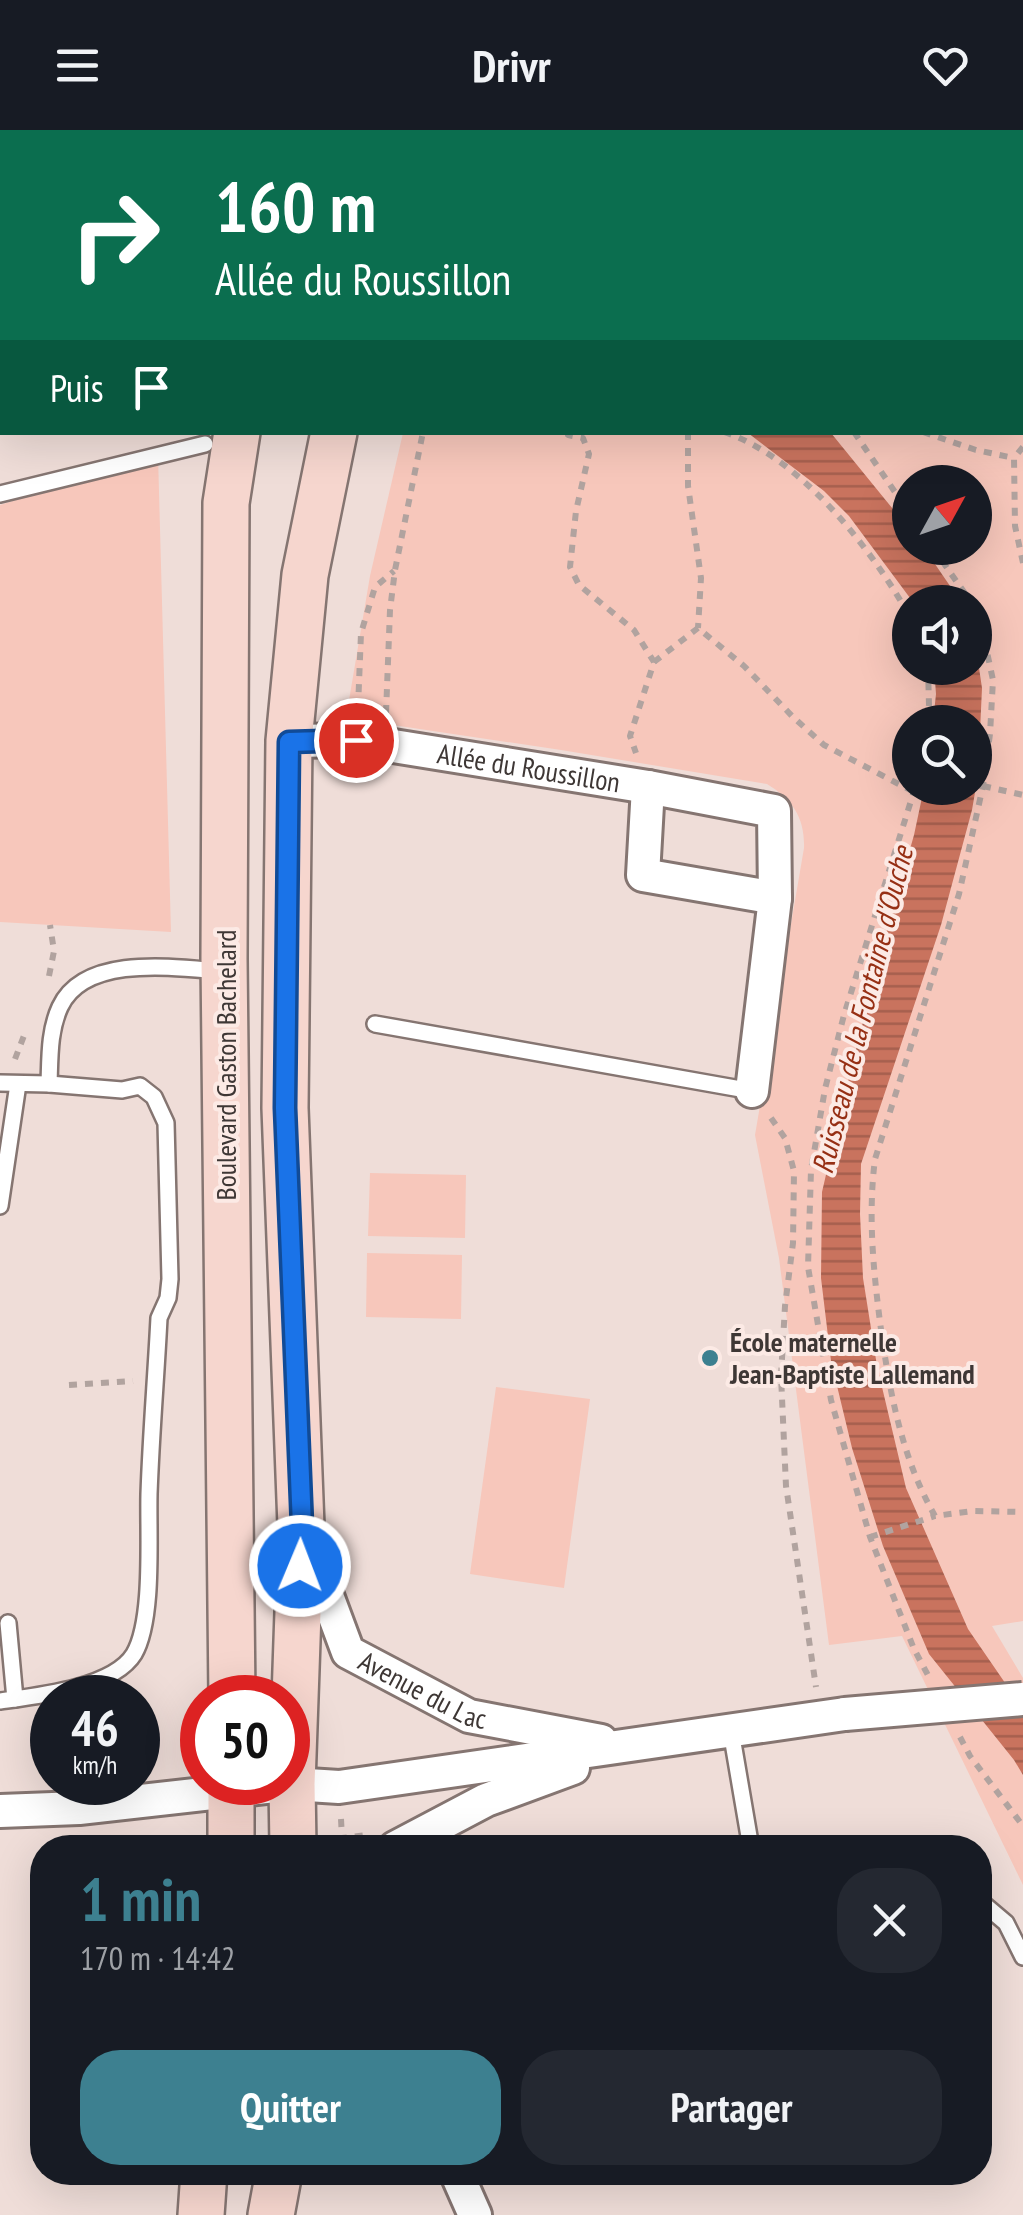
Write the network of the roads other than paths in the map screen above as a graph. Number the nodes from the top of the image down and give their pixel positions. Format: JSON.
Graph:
{"nodes":[{"id":1,"x":333,"y":435,"type":"edge"},
{"id":2,"x":214,"y":436,"type":"edge"},
{"id":3,"x":0,"y":494,"type":"edge"},
{"id":4,"x":289,"y":742,"type":"junction"},
{"id":5,"x":648,"y":787,"type":"junction"},
{"id":6,"x":775,"y":898,"type":"junction"},
{"id":7,"x":224,"y":972,"type":"junction"},
{"id":8,"x":375,"y":1024,"type":"dead end"},
{"id":9,"x":0,"y":1083,"type":"edge"},
{"id":10,"x":18,"y":1084,"type":"junction"},
{"id":11,"x":49,"y":1084,"type":"junction"},
{"id":12,"x":752,"y":1091,"type":"joint"},
{"id":13,"x":0,"y":1206,"type":"edge"},
{"id":14,"x":302,"y":1526,"type":"junction"},
{"id":15,"x":8,"y":1623,"type":"dead end"},
{"id":16,"x":232,"y":1675,"type":"edge"},
{"id":17,"x":296,"y":1675,"type":"edge"},
{"id":18,"x":8,"y":1700,"type":"edge"},
{"id":19,"x":1023,"y":1700,"type":"edge"},
{"id":20,"x":731,"y":1731,"type":"junction"},
{"id":21,"x":630,"y":1746,"type":"junction"},
{"id":22,"x":310,"y":1785,"type":"edge"},
{"id":23,"x":180,"y":1793,"type":"edge"},
{"id":24,"x":231,"y":1805,"type":"edge"},
{"id":25,"x":293,"y":1805,"type":"edge"},
{"id":26,"x":0,"y":1810,"type":"edge"},
{"id":27,"x":230,"y":1835,"type":"edge"},
{"id":28,"x":294,"y":1835,"type":"edge"},
{"id":29,"x":419,"y":1835,"type":"edge"},
{"id":30,"x":748,"y":1835,"type":"edge"},
{"id":31,"x":992,"y":1912,"type":"edge"},
{"id":32,"x":1023,"y":1958,"type":"edge"},
{"id":33,"x":203,"y":2185,"type":"edge"},
{"id":34,"x":277,"y":2185,"type":"edge"},
{"id":35,"x":461,"y":2185,"type":"edge"},
{"id":36,"x":201,"y":2215,"type":"edge"},
{"id":37,"x":271,"y":2215,"type":"edge"},
{"id":38,"x":474,"y":2215,"type":"edge"}],
"edges":[{"from":1,"to":4,"type":"main road"},
{"from":2,"to":3,"type":"lane"},
{"from":2,"to":7,"type":"main road","name":"Boulevard Gaston Bachelard"},
{"from":4,"to":5,"type":"street","name":"Allée du Roussillon"},
{"from":4,"to":14,"type":"main road"},
{"from":5,"to":6,"type":"street","name":"Allée du Roussillon"},
{"from":5,"to":6,"type":"street","name":"Allée du Roussillon"},
{"from":6,"to":12,"type":"street","name":"Allée du Roussillon"},
{"from":7,"to":11,"type":"lane"},
{"from":7,"to":16,"type":"main road","name":"Boulevard Gaston Bachelard"},
{"from":8,"to":12,"type":"lane"},
{"from":9,"to":10,"type":"lane"},
{"from":10,"to":11,"type":"lane"},
{"from":10,"to":13,"type":"lane"},
{"from":11,"to":18,"type":"lane"},
{"from":14,"to":17,"type":"main road"},
{"from":14,"to":21,"type":"street","name":"Avenue du Lac"},
{"from":15,"to":18,"type":"lane"},
{"from":19,"to":20,"type":"street","name":"Avenue du Lac","bridge":true},
{"from":20,"to":21,"type":"street","name":"Avenue du Lac"},
{"from":20,"to":30,"type":"lane"},
{"from":21,"to":22,"type":"street","name":"Avenue du Lac"},
{"from":21,"to":29,"type":"street","name":"Avenue du Lac"},
{"from":23,"to":26,"type":"street","name":"Avenue du Lac"},
{"from":24,"to":27,"type":"main road"},
{"from":25,"to":28,"type":"main road"},
{"from":31,"to":32,"type":"lane"},
{"from":33,"to":36,"type":"main road"},
{"from":34,"to":37,"type":"main road"},
{"from":35,"to":38,"type":"street"}]}
